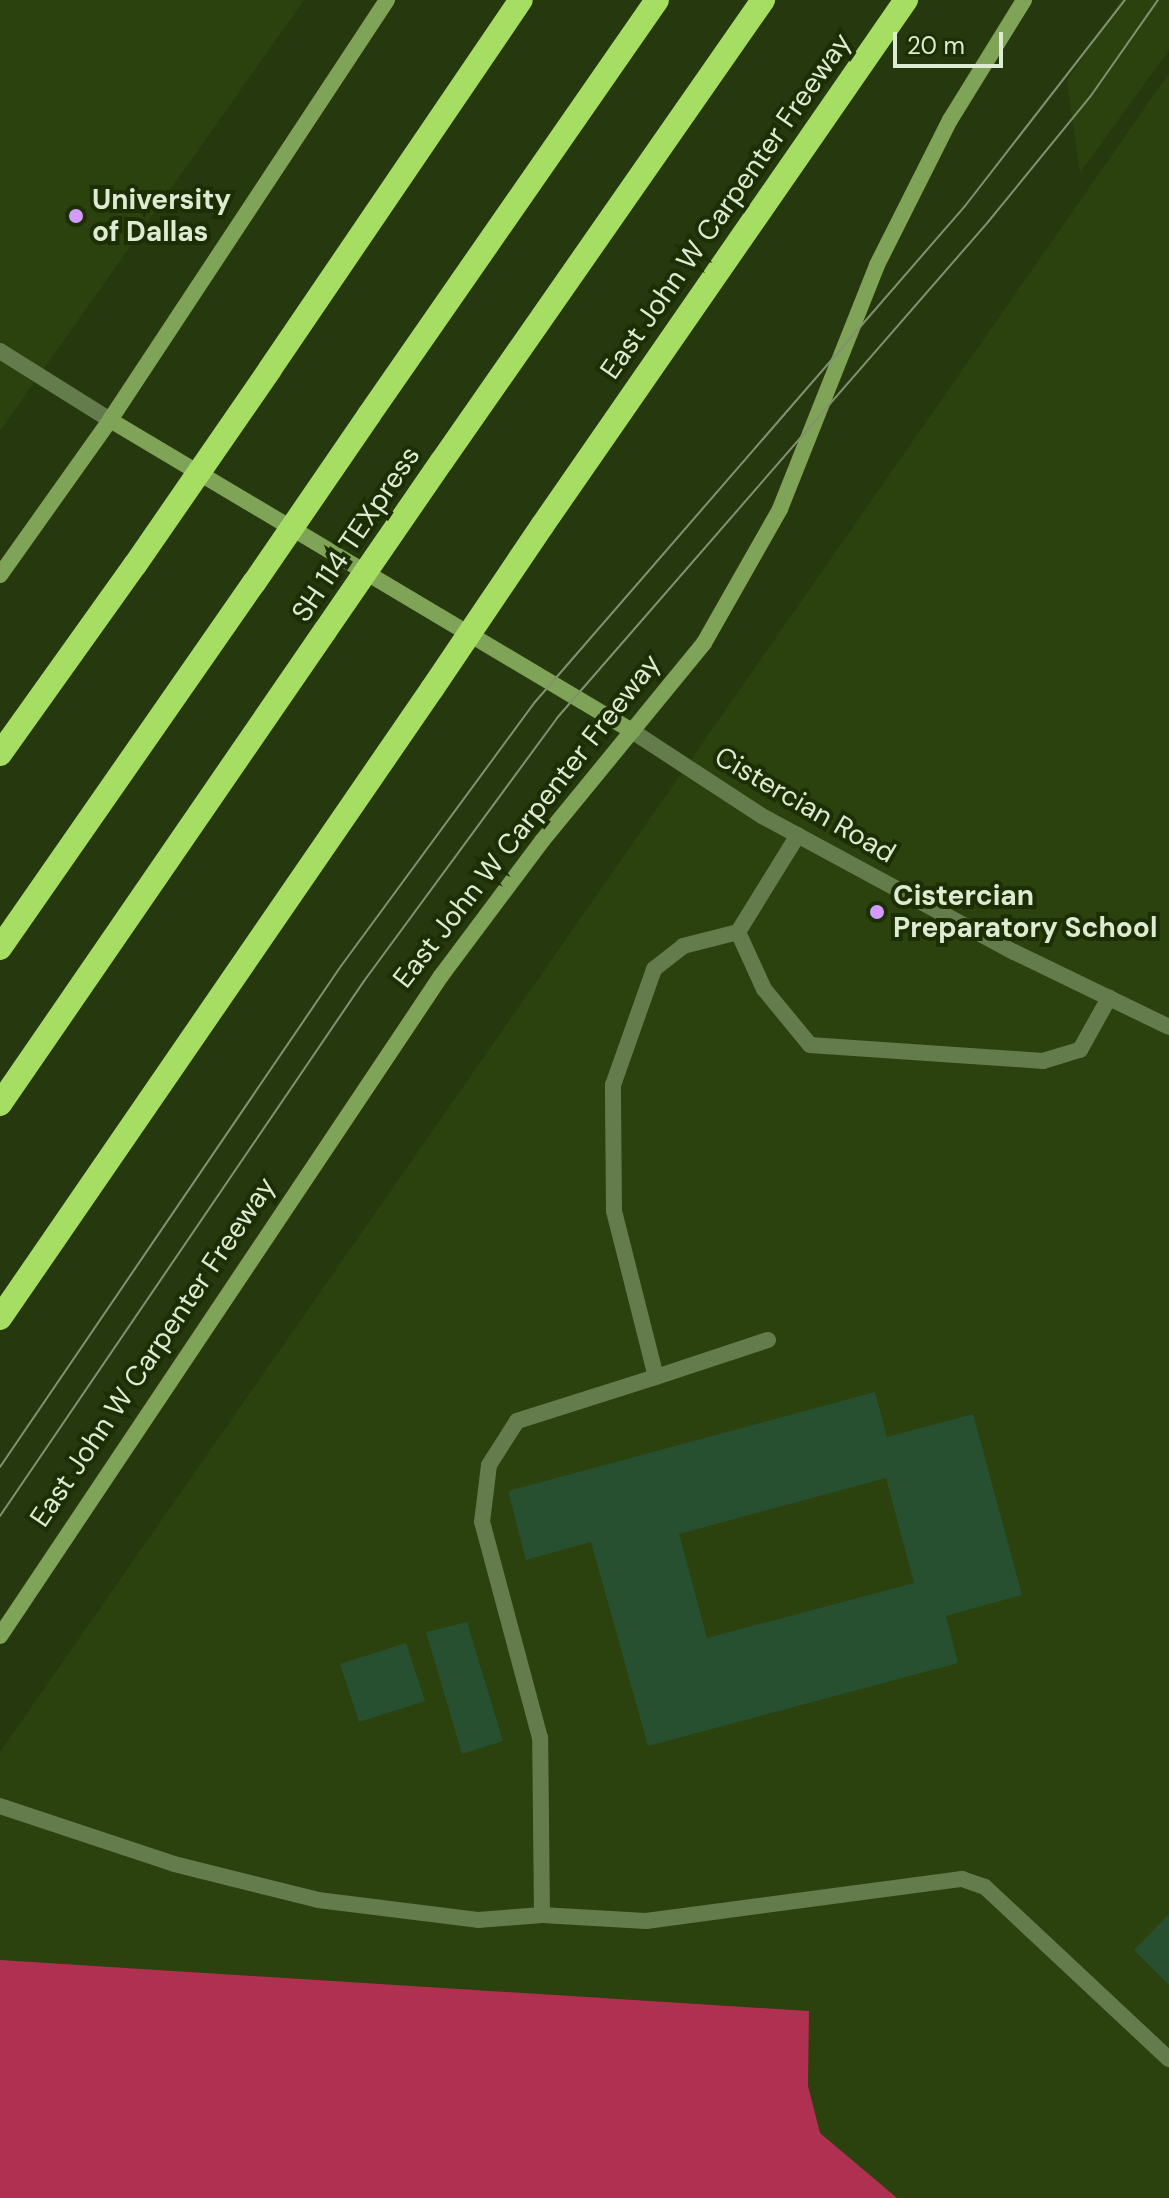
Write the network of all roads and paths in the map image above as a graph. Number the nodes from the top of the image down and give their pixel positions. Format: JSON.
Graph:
{"nodes":[{"id":1,"x":387,"y":0,"type":"edge"},
{"id":2,"x":521,"y":0,"type":"edge"},
{"id":3,"x":657,"y":0,"type":"edge"},
{"id":4,"x":763,"y":0,"type":"edge"},
{"id":5,"x":906,"y":0,"type":"edge"},
{"id":6,"x":1024,"y":0,"type":"edge"},
{"id":7,"x":0,"y":351,"type":"edge"},
{"id":8,"x":110,"y":420,"type":"junction"},
{"id":9,"x":0,"y":575,"type":"edge"},
{"id":10,"x":632,"y":731,"type":"junction"},
{"id":11,"x":0,"y":754,"type":"edge"},
{"id":12,"x":798,"y":835,"type":"junction"},
{"id":13,"x":738,"y":932,"type":"junction"},
{"id":14,"x":0,"y":948,"type":"edge"},
{"id":15,"x":1109,"y":998,"type":"junction"},
{"id":16,"x":1169,"y":1027,"type":"edge"},
{"id":17,"x":0,"y":1104,"type":"edge"},
{"id":18,"x":0,"y":1318,"type":"edge"},
{"id":19,"x":768,"y":1340,"type":"dead end"},
{"id":20,"x":656,"y":1377,"type":"junction"},
{"id":21,"x":0,"y":1636,"type":"edge"},
{"id":22,"x":0,"y":1806,"type":"edge"},
{"id":23,"x":542,"y":1915,"type":"junction"},
{"id":24,"x":1169,"y":2059,"type":"edge"}],
"edges":[{"from":1,"to":8,"type":"main road"},
{"from":2,"to":11,"type":"highway","bridge":true},
{"from":3,"to":14,"type":"highway","name":"SH 114 TEXpress","bridge":true},
{"from":4,"to":17,"type":"highway","name":"SH 114 TEXpress","bridge":true},
{"from":5,"to":18,"type":"highway","name":"East John W Carpenter Freeway","bridge":true},
{"from":6,"to":10,"type":"main road","name":"East John W Carpenter Freeway"},
{"from":7,"to":8,"type":"street"},
{"from":8,"to":9,"type":"main road"},
{"from":8,"to":10,"type":"main road"},
{"from":10,"to":12,"type":"street","name":"Cistercian Road"},
{"from":10,"to":21,"type":"main road","name":"East John W Carpenter Freeway"},
{"from":12,"to":13,"type":"street"},
{"from":12,"to":15,"type":"street","name":"Cistercian Road"},
{"from":13,"to":15,"type":"street"},
{"from":13,"to":20,"type":"street"},
{"from":15,"to":16,"type":"street","name":"Cistercian Road"},
{"from":19,"to":20,"type":"street"},
{"from":20,"to":23,"type":"street"},
{"from":22,"to":23,"type":"street"},
{"from":23,"to":24,"type":"street"}]}
